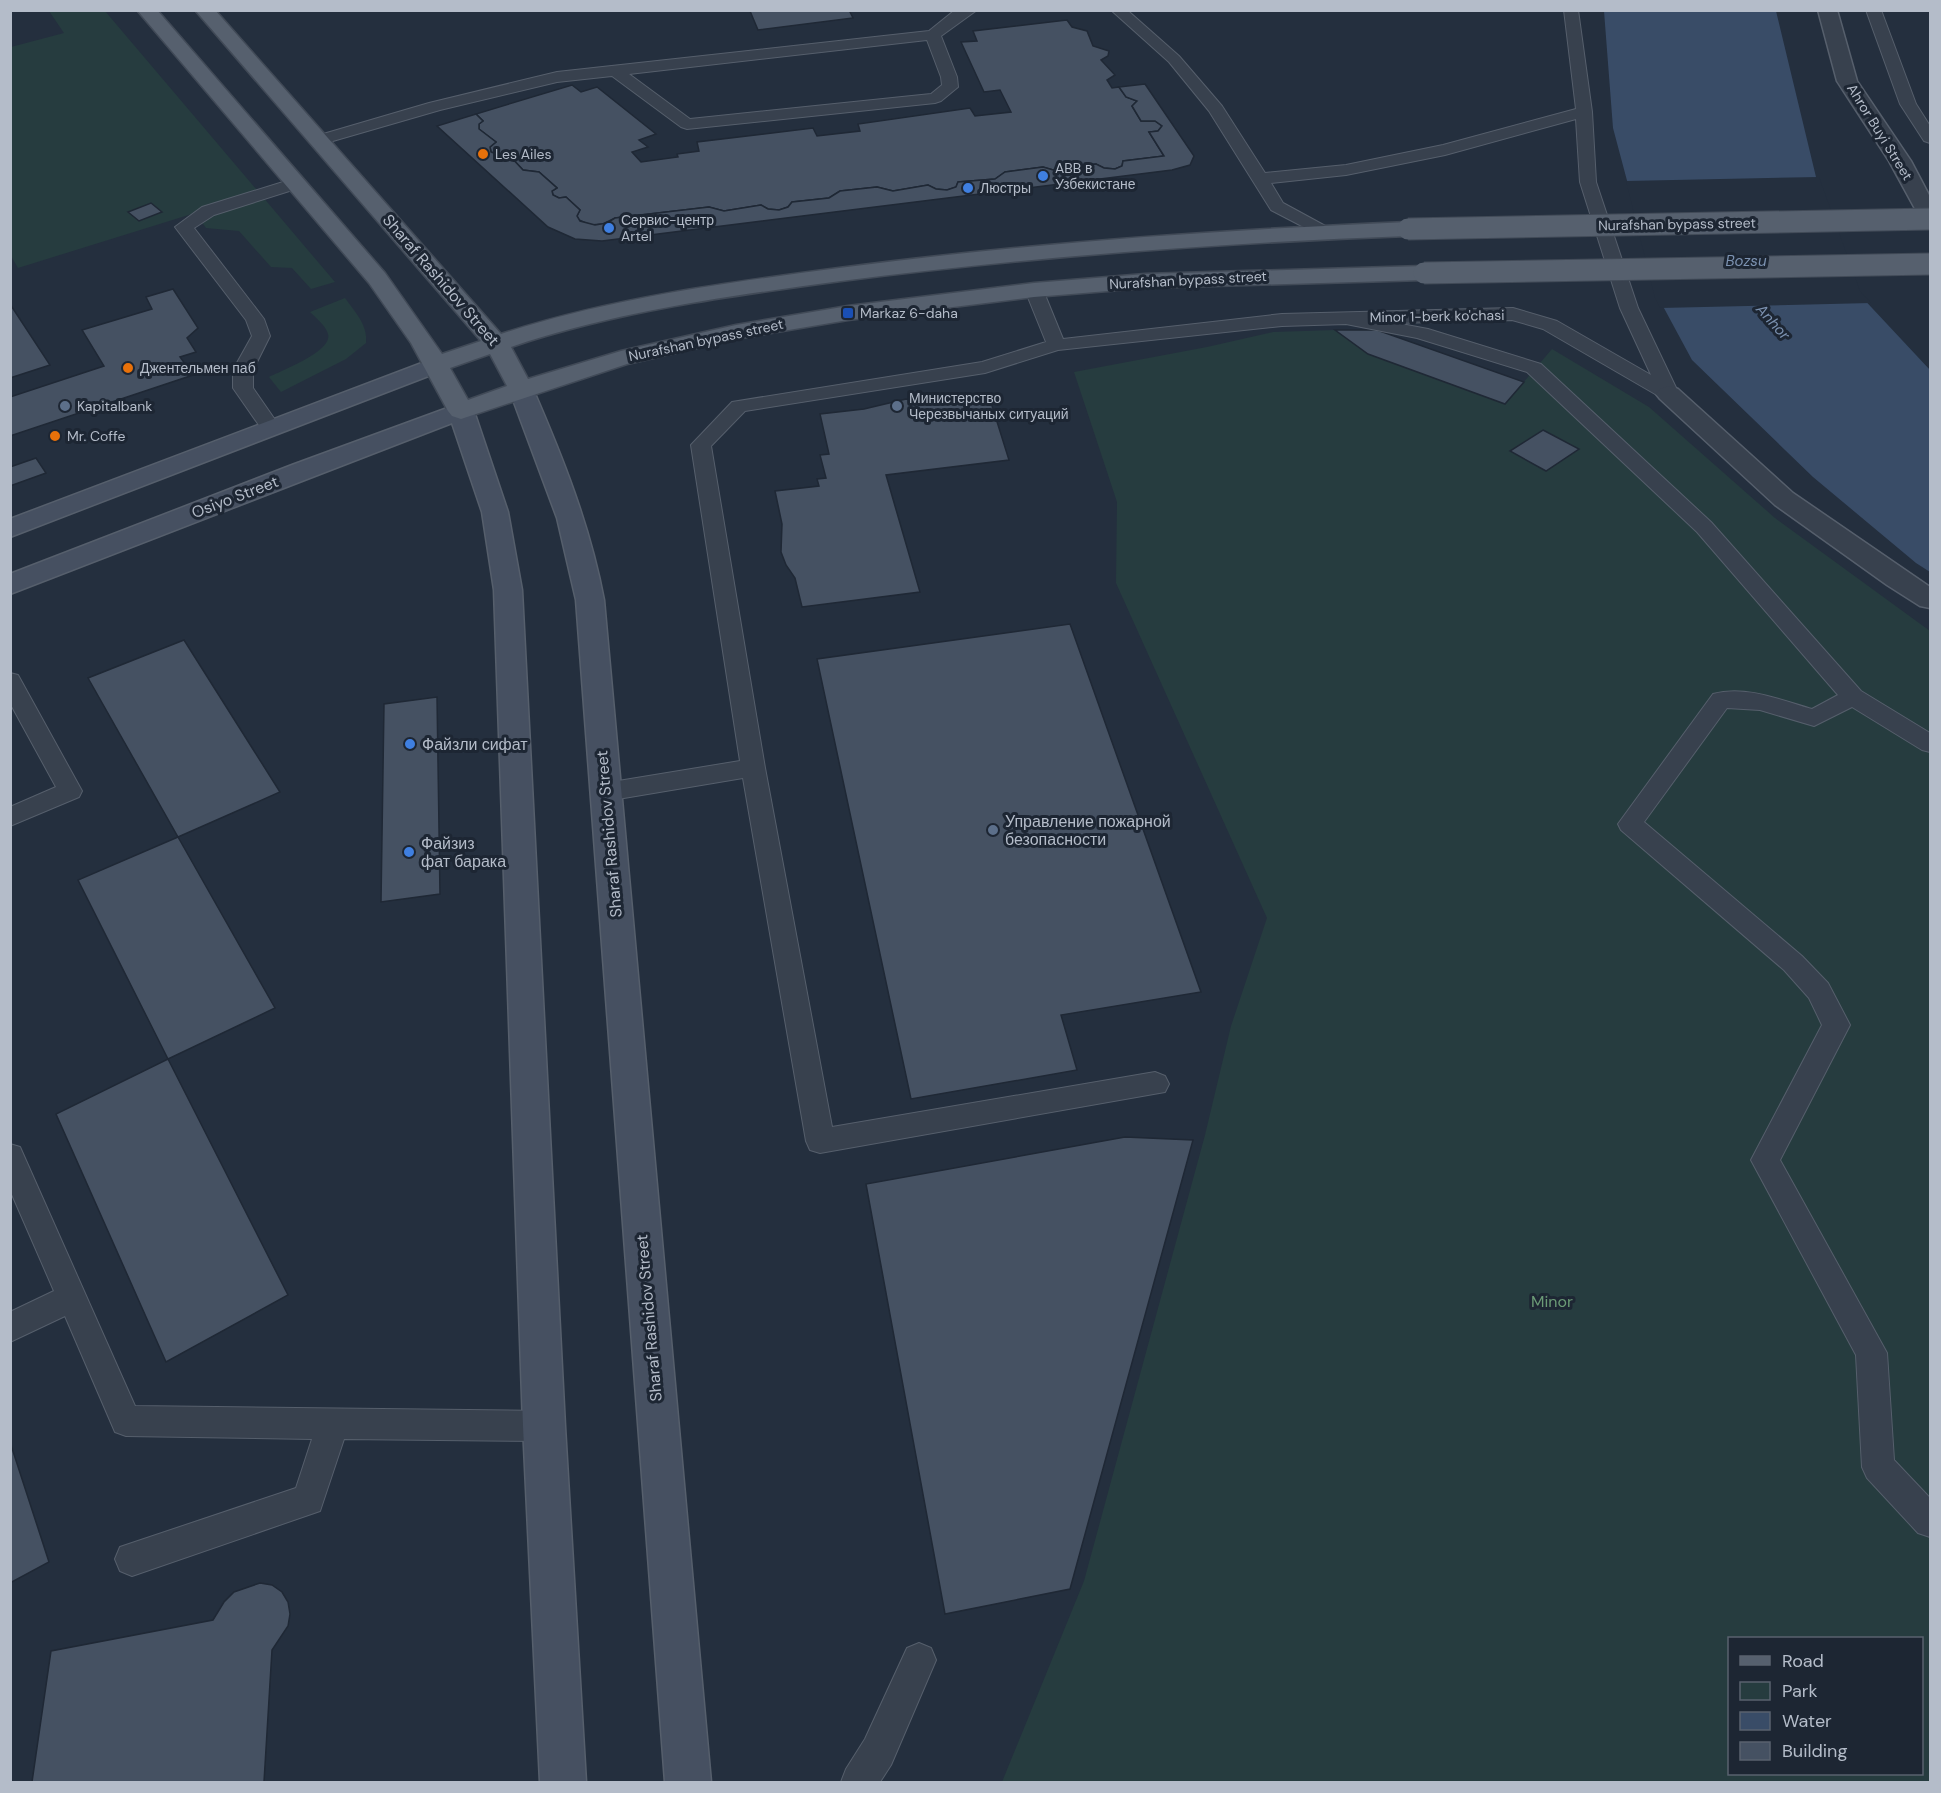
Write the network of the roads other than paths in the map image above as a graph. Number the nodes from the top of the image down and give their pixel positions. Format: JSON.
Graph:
{"nodes":[{"id":1,"x":146,"y":10,"type":"edge"},
{"id":2,"x":204,"y":10,"type":"edge"},
{"id":3,"x":970,"y":10,"type":"edge"},
{"id":4,"x":1118,"y":10,"type":"edge"},
{"id":5,"x":1571,"y":10,"type":"edge"},
{"id":6,"x":1827,"y":10,"type":"edge"},
{"id":7,"x":1873,"y":10,"type":"edge"},
{"id":8,"x":933,"y":34,"type":"junction"},
{"id":9,"x":614,"y":70,"type":"junction"},
{"id":10,"x":1905,"y":90,"type":"junction"},
{"id":11,"x":1920,"y":98,"type":"dead end"},
{"id":12,"x":1584,"y":112,"type":"junction"},
{"id":13,"x":1930,"y":134,"type":"edge"},
{"id":14,"x":319,"y":140,"type":"junction"},
{"id":15,"x":1259,"y":179,"type":"junction"},
{"id":16,"x":296,"y":183,"type":"junction"},
{"id":17,"x":1930,"y":218,"type":"edge"},
{"id":18,"x":1323,"y":232,"type":"junction"},
{"id":19,"x":1930,"y":264,"type":"edge"},
{"id":20,"x":1034,"y":290,"type":"junction"},
{"id":21,"x":1344,"y":318,"type":"junction"},
{"id":22,"x":497,"y":344,"type":"junction"},
{"id":23,"x":1056,"y":345,"type":"junction"},
{"id":24,"x":435,"y":364,"type":"junction"},
{"id":25,"x":521,"y":389,"type":"junction"},
{"id":26,"x":1669,"y":394,"type":"junction"},
{"id":27,"x":460,"y":411,"type":"junction"},
{"id":28,"x":270,"y":427,"type":"junction"},
{"id":29,"x":10,"y":529,"type":"edge"},
{"id":30,"x":10,"y":585,"type":"edge"},
{"id":31,"x":1930,"y":599,"type":"edge"},
{"id":32,"x":10,"y":681,"type":"edge"},
{"id":33,"x":1853,"y":697,"type":"junction"},
{"id":34,"x":1930,"y":744,"type":"edge"},
{"id":35,"x":753,"y":768,"type":"junction"},
{"id":36,"x":606,"y":792,"type":"junction"},
{"id":37,"x":15,"y":815,"type":"edge"},
{"id":38,"x":10,"y":838,"type":"edge"},
{"id":39,"x":1155,"y":1084,"type":"dead end"},
{"id":40,"x":10,"y":1156,"type":"edge"},
{"id":41,"x":72,"y":1297,"type":"junction"},
{"id":42,"x":10,"y":1328,"type":"edge"},
{"id":43,"x":333,"y":1423,"type":"junction"},
{"id":44,"x":544,"y":1426,"type":"junction"},
{"id":45,"x":1930,"y":1521,"type":"edge"},
{"id":46,"x":132,"y":1559,"type":"dead end"},
{"id":47,"x":919,"y":1660,"type":"dead end"},
{"id":48,"x":563,"y":1782,"type":"edge"},
{"id":49,"x":688,"y":1782,"type":"edge"},
{"id":50,"x":859,"y":1782,"type":"edge"}],
"edges":[{"from":1,"to":16,"type":"main road"},
{"from":2,"to":14,"type":"main road","name":"Sharaf Rashidov Street"},
{"from":3,"to":8,"type":"lane"},
{"from":4,"to":15,"type":"lane"},
{"from":5,"to":12,"type":"lane"},
{"from":6,"to":17,"type":"street","name":"Ahror Buyi Street"},
{"from":7,"to":10,"type":"lane"},
{"from":8,"to":9,"type":"lane"},
{"from":8,"to":9,"type":"lane"},
{"from":9,"to":14,"type":"lane"},
{"from":10,"to":11,"type":"lane"},
{"from":10,"to":13,"type":"lane"},
{"from":12,"to":15,"type":"lane"},
{"from":12,"to":26,"type":"lane"},
{"from":14,"to":22,"type":"main road","name":"Sharaf Rashidov Street"},
{"from":15,"to":18,"type":"lane"},
{"from":16,"to":24,"type":"main road"},
{"from":16,"to":28,"type":"lane"},
{"from":17,"to":18,"type":"main road","name":"Nurafshan bypass street","bridge":true},
{"from":18,"to":22,"type":"main road","name":"Nurafshan bypass street"},
{"from":19,"to":20,"type":"main road","name":"Nurafshan bypass street","bridge":true},
{"from":20,"to":23,"type":"lane"},
{"from":20,"to":25,"type":"main road","name":"Nurafshan bypass street"},
{"from":21,"to":23,"type":"lane","name":"Minor 1-berk ko'chasi"},
{"from":21,"to":26,"type":"lane","name":"Minor 1-berk ko'chasi"},
{"from":21,"to":33,"type":"lane"},
{"from":22,"to":24,"type":"main road","name":"Nurafshan bypass street"},
{"from":22,"to":25,"type":"main road","name":"Sharaf Rashidov Street"},
{"from":23,"to":35,"type":"lane","name":"Minor 1-berk ko'chasi"},
{"from":24,"to":27,"type":"main road"},
{"from":24,"to":28,"type":"main road"},
{"from":25,"to":27,"type":"main road","name":"Nurafshan bypass street"},
{"from":25,"to":36,"type":"main road","name":"Sharaf Rashidov Street"},
{"from":26,"to":31,"type":"street","name":"Minor 1-berk ko'chasi"},
{"from":27,"to":30,"type":"main road","name":"Osiyo Street"},
{"from":27,"to":44,"type":"main road"},
{"from":28,"to":29,"type":"main road"},
{"from":32,"to":37,"type":"lane"},
{"from":33,"to":34,"type":"lane"},
{"from":33,"to":45,"type":"lane"},
{"from":35,"to":36,"type":"lane"},
{"from":35,"to":39,"type":"lane"},
{"from":36,"to":49,"type":"main road","name":"Sharaf Rashidov Street"},
{"from":37,"to":38,"type":"lane"},
{"from":40,"to":41,"type":"lane"},
{"from":41,"to":42,"type":"lane"},
{"from":41,"to":43,"type":"lane"},
{"from":43,"to":44,"type":"lane"},
{"from":43,"to":46,"type":"lane"},
{"from":44,"to":48,"type":"main road"},
{"from":47,"to":50,"type":"lane"}]}
